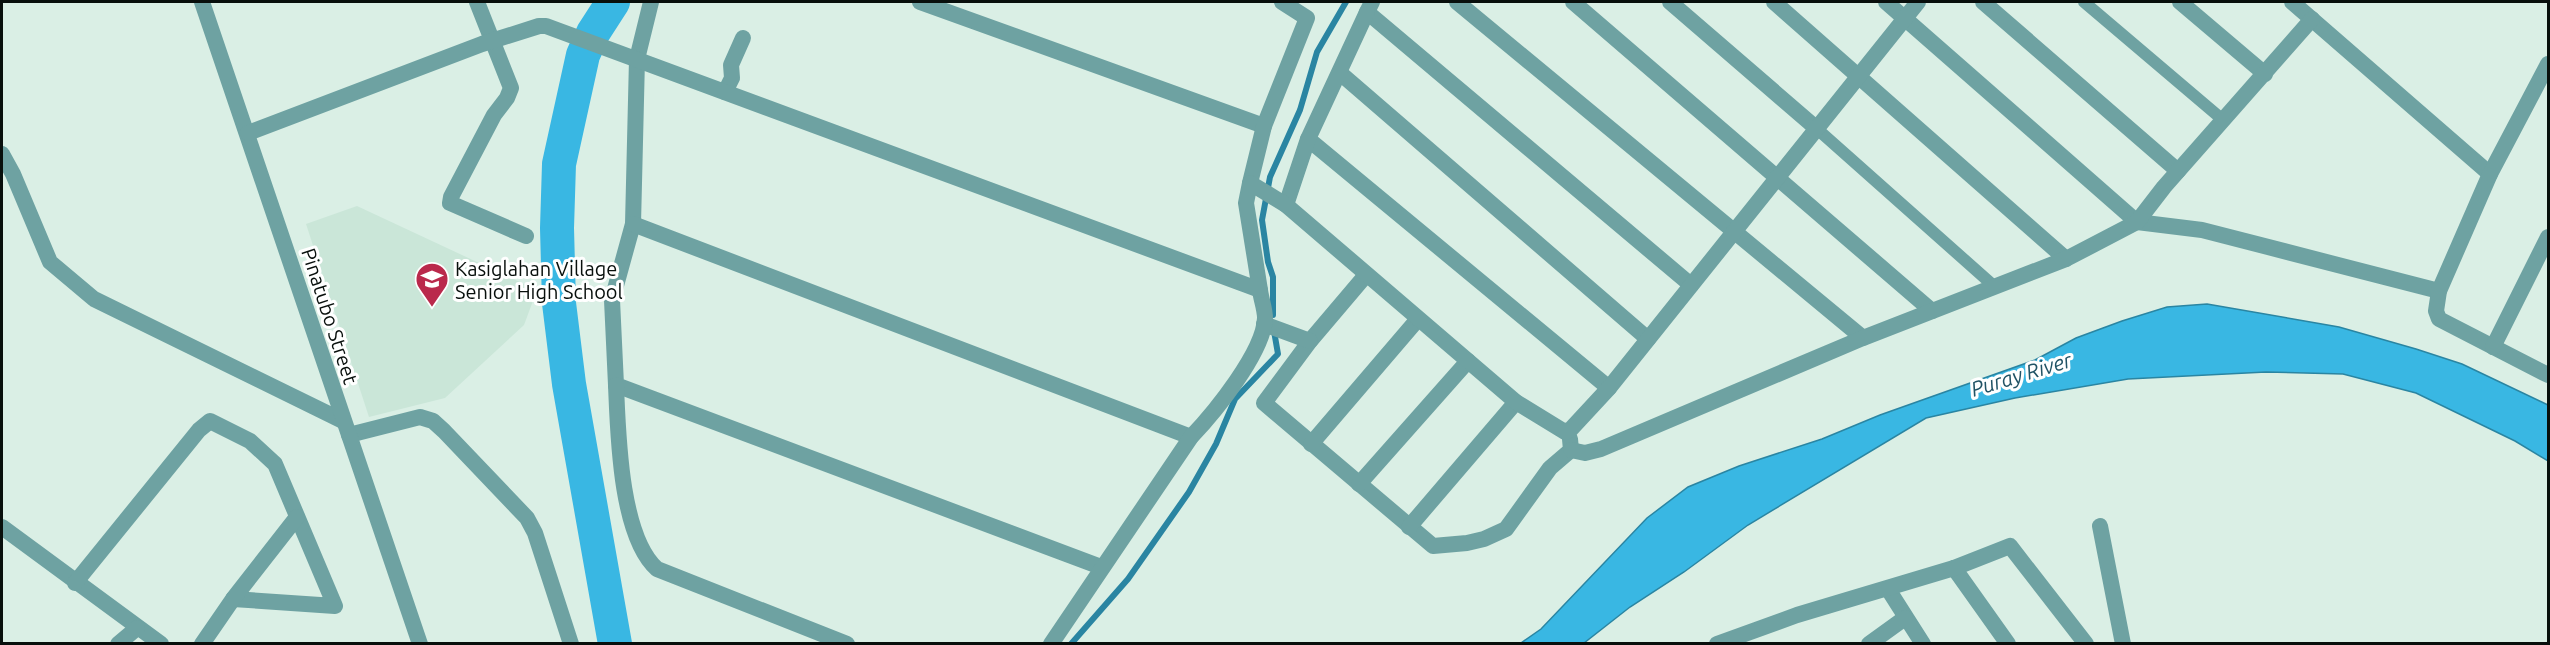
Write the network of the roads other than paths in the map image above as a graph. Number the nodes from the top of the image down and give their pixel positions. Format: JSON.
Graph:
{"nodes":[{"id":1,"x":202,"y":2,"type":"edge"},
{"id":2,"x":477,"y":2,"type":"edge"},
{"id":3,"x":651,"y":2,"type":"edge"},
{"id":4,"x":920,"y":2,"type":"edge"},
{"id":5,"x":1282,"y":2,"type":"edge"},
{"id":6,"x":1457,"y":2,"type":"edge"},
{"id":7,"x":1573,"y":2,"type":"edge"},
{"id":8,"x":1670,"y":2,"type":"edge"},
{"id":9,"x":1774,"y":2,"type":"edge"},
{"id":10,"x":1886,"y":2,"type":"edge"},
{"id":11,"x":1918,"y":2,"type":"edge"},
{"id":12,"x":1983,"y":2,"type":"edge"},
{"id":13,"x":2084,"y":2,"type":"edge"},
{"id":14,"x":2180,"y":2,"type":"edge"},
{"id":15,"x":2292,"y":2,"type":"edge"},
{"id":16,"x":1370,"y":7,"type":"edge"},
{"id":17,"x":1905,"y":18,"type":"junction"},
{"id":18,"x":2312,"y":19,"type":"junction"},
{"id":19,"x":743,"y":38,"type":"dead end"},
{"id":20,"x":493,"y":40,"type":"junction"},
{"id":21,"x":637,"y":59,"type":"junction"},
{"id":22,"x":2548,"y":64,"type":"edge"},
{"id":23,"x":1340,"y":73,"type":"junction"},
{"id":24,"x":2265,"y":74,"type":"junction"},
{"id":25,"x":1859,"y":75,"type":"junction"},
{"id":26,"x":725,"y":92,"type":"junction"},
{"id":27,"x":2223,"y":120,"type":"junction"},
{"id":28,"x":1264,"y":126,"type":"junction"},
{"id":29,"x":1816,"y":128,"type":"junction"},
{"id":30,"x":248,"y":133,"type":"junction"},
{"id":31,"x":1308,"y":139,"type":"junction"},
{"id":32,"x":2,"y":154,"type":"edge"},
{"id":33,"x":2178,"y":171,"type":"junction"},
{"id":34,"x":2490,"y":174,"type":"junction"},
{"id":35,"x":1776,"y":178,"type":"junction"},
{"id":36,"x":1268,"y":194,"type":"junction"},
{"id":37,"x":2137,"y":222,"type":"junction"},
{"id":38,"x":633,"y":224,"type":"junction"},
{"id":39,"x":1734,"y":231,"type":"junction"},
{"id":40,"x":526,"y":236,"type":"dead end"},
{"id":41,"x":2548,"y":237,"type":"edge"},
{"id":42,"x":2066,"y":259,"type":"junction"},
{"id":43,"x":1366,"y":275,"type":"junction"},
{"id":44,"x":1691,"y":285,"type":"junction"},
{"id":45,"x":1995,"y":287,"type":"junction"},
{"id":46,"x":1260,"y":290,"type":"junction"},
{"id":47,"x":2439,"y":291,"type":"junction"},
{"id":48,"x":1932,"y":311,"type":"junction"},
{"id":49,"x":1418,"y":319,"type":"junction"},
{"id":50,"x":1268,"y":326,"type":"junction"},
{"id":51,"x":1863,"y":338,"type":"junction"},
{"id":52,"x":1648,"y":339,"type":"junction"},
{"id":53,"x":1310,"y":341,"type":"junction"},
{"id":54,"x":2493,"y":347,"type":"junction"},
{"id":55,"x":1468,"y":362,"type":"junction"},
{"id":56,"x":2548,"y":375,"type":"edge"},
{"id":57,"x":616,"y":385,"type":"junction"},
{"id":58,"x":1609,"y":388,"type":"junction"},
{"id":59,"x":1516,"y":402,"type":"junction"},
{"id":60,"x":346,"y":428,"type":"junction"},
{"id":61,"x":1569,"y":431,"type":"junction"},
{"id":62,"x":1191,"y":437,"type":"junction"},
{"id":63,"x":1311,"y":444,"type":"junction"},
{"id":64,"x":1571,"y":450,"type":"junction"},
{"id":65,"x":1359,"y":484,"type":"junction"},
{"id":66,"x":297,"y":517,"type":"junction"},
{"id":67,"x":1409,"y":526,"type":"junction"},
{"id":68,"x":2100,"y":526,"type":"dead end"},
{"id":69,"x":2,"y":527,"type":"edge"},
{"id":70,"x":1101,"y":567,"type":"junction"},
{"id":71,"x":1954,"y":568,"type":"junction"},
{"id":72,"x":75,"y":583,"type":"junction"},
{"id":73,"x":1888,"y":589,"type":"junction"},
{"id":74,"x":233,"y":599,"type":"junction"},
{"id":75,"x":1905,"y":618,"type":"junction"},
{"id":76,"x":137,"y":628,"type":"junction"},
{"id":77,"x":118,"y":644,"type":"edge"},
{"id":78,"x":161,"y":644,"type":"edge"},
{"id":79,"x":202,"y":644,"type":"edge"},
{"id":80,"x":420,"y":644,"type":"edge"},
{"id":81,"x":571,"y":644,"type":"edge"},
{"id":82,"x":847,"y":644,"type":"edge"},
{"id":83,"x":1051,"y":644,"type":"edge"},
{"id":84,"x":1717,"y":644,"type":"edge"},
{"id":85,"x":1869,"y":644,"type":"edge"},
{"id":86,"x":1923,"y":644,"type":"edge"},
{"id":87,"x":2008,"y":644,"type":"edge"},
{"id":88,"x":2086,"y":644,"type":"edge"},
{"id":89,"x":2123,"y":644,"type":"edge"}],
"edges":[{"from":1,"to":30,"type":"street","name":"Pinatubo Street"},
{"from":2,"to":20,"type":"street"},
{"from":3,"to":21,"type":"street"},
{"from":4,"to":28,"type":"street"},
{"from":5,"to":28,"type":"street"},
{"from":6,"to":39,"type":"street"},
{"from":7,"to":35,"type":"street"},
{"from":8,"to":29,"type":"street"},
{"from":9,"to":25,"type":"street"},
{"from":10,"to":17,"type":"street"},
{"from":11,"to":17,"type":"street"},
{"from":12,"to":33,"type":"street"},
{"from":13,"to":27,"type":"street"},
{"from":14,"to":24,"type":"street"},
{"from":15,"to":18,"type":"street"},
{"from":16,"to":23,"type":"street"},
{"from":16,"to":44,"type":"street"},
{"from":17,"to":25,"type":"street"},
{"from":17,"to":37,"type":"street"},
{"from":18,"to":24,"type":"street"},
{"from":18,"to":34,"type":"street"},
{"from":19,"to":26,"type":"street"},
{"from":20,"to":21,"type":"street"},
{"from":20,"to":30,"type":"street"},
{"from":20,"to":40,"type":"street"},
{"from":21,"to":26,"type":"street"},
{"from":21,"to":38,"type":"street"},
{"from":22,"to":34,"type":"street"},
{"from":23,"to":31,"type":"street"},
{"from":23,"to":52,"type":"street"},
{"from":24,"to":27,"type":"street"},
{"from":25,"to":29,"type":"street"},
{"from":25,"to":42,"type":"street"},
{"from":26,"to":46,"type":"street"},
{"from":27,"to":33,"type":"street"},
{"from":28,"to":36,"type":"street"},
{"from":29,"to":35,"type":"street"},
{"from":29,"to":45,"type":"street"},
{"from":30,"to":60,"type":"street","name":"Pinatubo Street"},
{"from":31,"to":36,"type":"street"},
{"from":31,"to":58,"type":"street"},
{"from":32,"to":60,"type":"street"},
{"from":33,"to":37,"type":"street"},
{"from":34,"to":47,"type":"street"},
{"from":35,"to":39,"type":"street"},
{"from":35,"to":48,"type":"street"},
{"from":36,"to":43,"type":"street"},
{"from":36,"to":46,"type":"street"},
{"from":37,"to":42,"type":"street"},
{"from":37,"to":47,"type":"street"},
{"from":38,"to":57,"type":"street"},
{"from":38,"to":62,"type":"street"},
{"from":39,"to":44,"type":"street"},
{"from":39,"to":51,"type":"street"},
{"from":41,"to":54,"type":"street"},
{"from":42,"to":45,"type":"street"},
{"from":43,"to":49,"type":"street"},
{"from":43,"to":53,"type":"street"},
{"from":44,"to":52,"type":"street"},
{"from":45,"to":48,"type":"street"},
{"from":46,"to":50,"type":"street"},
{"from":47,"to":54,"type":"street"},
{"from":48,"to":51,"type":"street"},
{"from":49,"to":55,"type":"street"},
{"from":49,"to":63,"type":"street"},
{"from":50,"to":53,"type":"street"},
{"from":50,"to":62,"type":"street"},
{"from":51,"to":64,"type":"street"},
{"from":52,"to":58,"type":"street"},
{"from":53,"to":63,"type":"street"},
{"from":54,"to":56,"type":"street"},
{"from":55,"to":59,"type":"street"},
{"from":55,"to":65,"type":"street"},
{"from":57,"to":70,"type":"street"},
{"from":57,"to":82,"type":"street"},
{"from":58,"to":61,"type":"street"},
{"from":59,"to":61,"type":"street"},
{"from":59,"to":67,"type":"street"},
{"from":60,"to":80,"type":"street","name":"Pinatubo Street"},
{"from":60,"to":81,"type":"street"},
{"from":61,"to":64,"type":"street"},
{"from":62,"to":70,"type":"street"},
{"from":63,"to":65,"type":"street"},
{"from":64,"to":67,"type":"street"},
{"from":65,"to":67,"type":"street"},
{"from":66,"to":72,"type":"street"},
{"from":66,"to":74,"type":"street"},
{"from":66,"to":74,"type":"street"},
{"from":68,"to":89,"type":"street"},
{"from":69,"to":72,"type":"street"},
{"from":70,"to":83,"type":"street"},
{"from":71,"to":73,"type":"street"},
{"from":71,"to":87,"type":"street"},
{"from":71,"to":88,"type":"street"},
{"from":72,"to":76,"type":"street"},
{"from":73,"to":75,"type":"street"},
{"from":73,"to":84,"type":"street"},
{"from":74,"to":79,"type":"street"},
{"from":75,"to":85,"type":"street"},
{"from":75,"to":86,"type":"street"},
{"from":76,"to":77,"type":"street"},
{"from":76,"to":78,"type":"street"}]}
